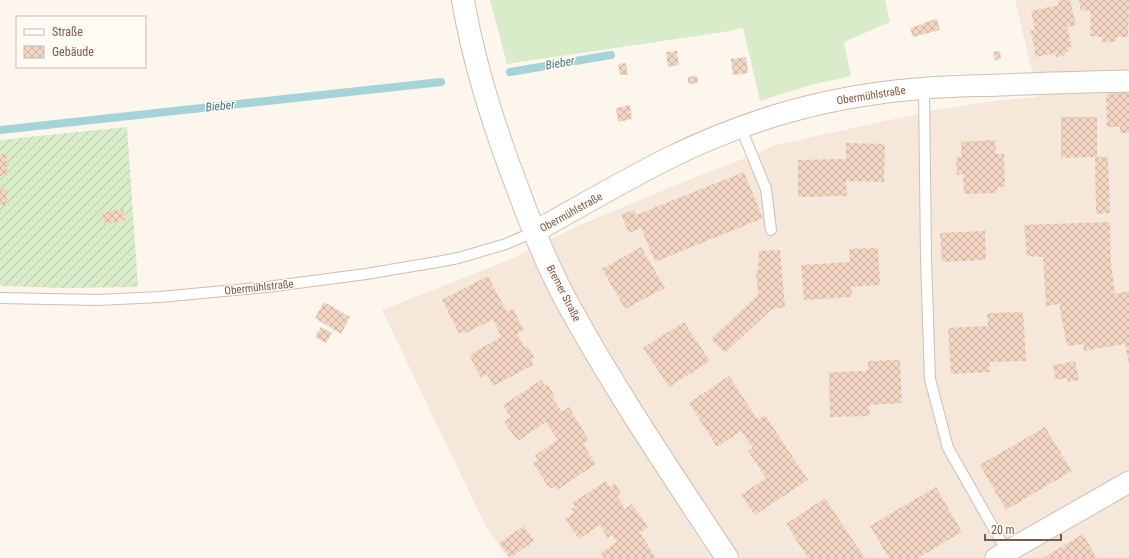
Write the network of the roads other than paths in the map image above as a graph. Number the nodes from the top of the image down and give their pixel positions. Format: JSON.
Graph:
{"nodes":[{"id":1,"x":463,"y":0,"type":"edge"},
{"id":2,"x":1129,"y":81,"type":"edge"},
{"id":3,"x":924,"y":88,"type":"junction"},
{"id":4,"x":741,"y":128,"type":"junction"},
{"id":5,"x":771,"y":230,"type":"dead end"},
{"id":6,"x":534,"y":232,"type":"junction"},
{"id":7,"x":0,"y":298,"type":"edge"},
{"id":8,"x":1129,"y":482,"type":"edge"},
{"id":9,"x":1001,"y":555,"type":"edge"},
{"id":10,"x":727,"y":558,"type":"edge"}],
"edges":[{"from":1,"to":6,"type":"street","name":"Bremer Straße"},
{"from":2,"to":3,"type":"street","name":"Obermühlstraße"},
{"from":3,"to":4,"type":"street","name":"Obermühlstraße"},
{"from":3,"to":9,"type":"lane"},
{"from":4,"to":5,"type":"lane"},
{"from":4,"to":6,"type":"street","name":"Obermühlstraße"},
{"from":6,"to":7,"type":"lane","name":"Obermühlstraße"},
{"from":6,"to":10,"type":"street","name":"Bremer Straße"},
{"from":8,"to":9,"type":"street"}]}
